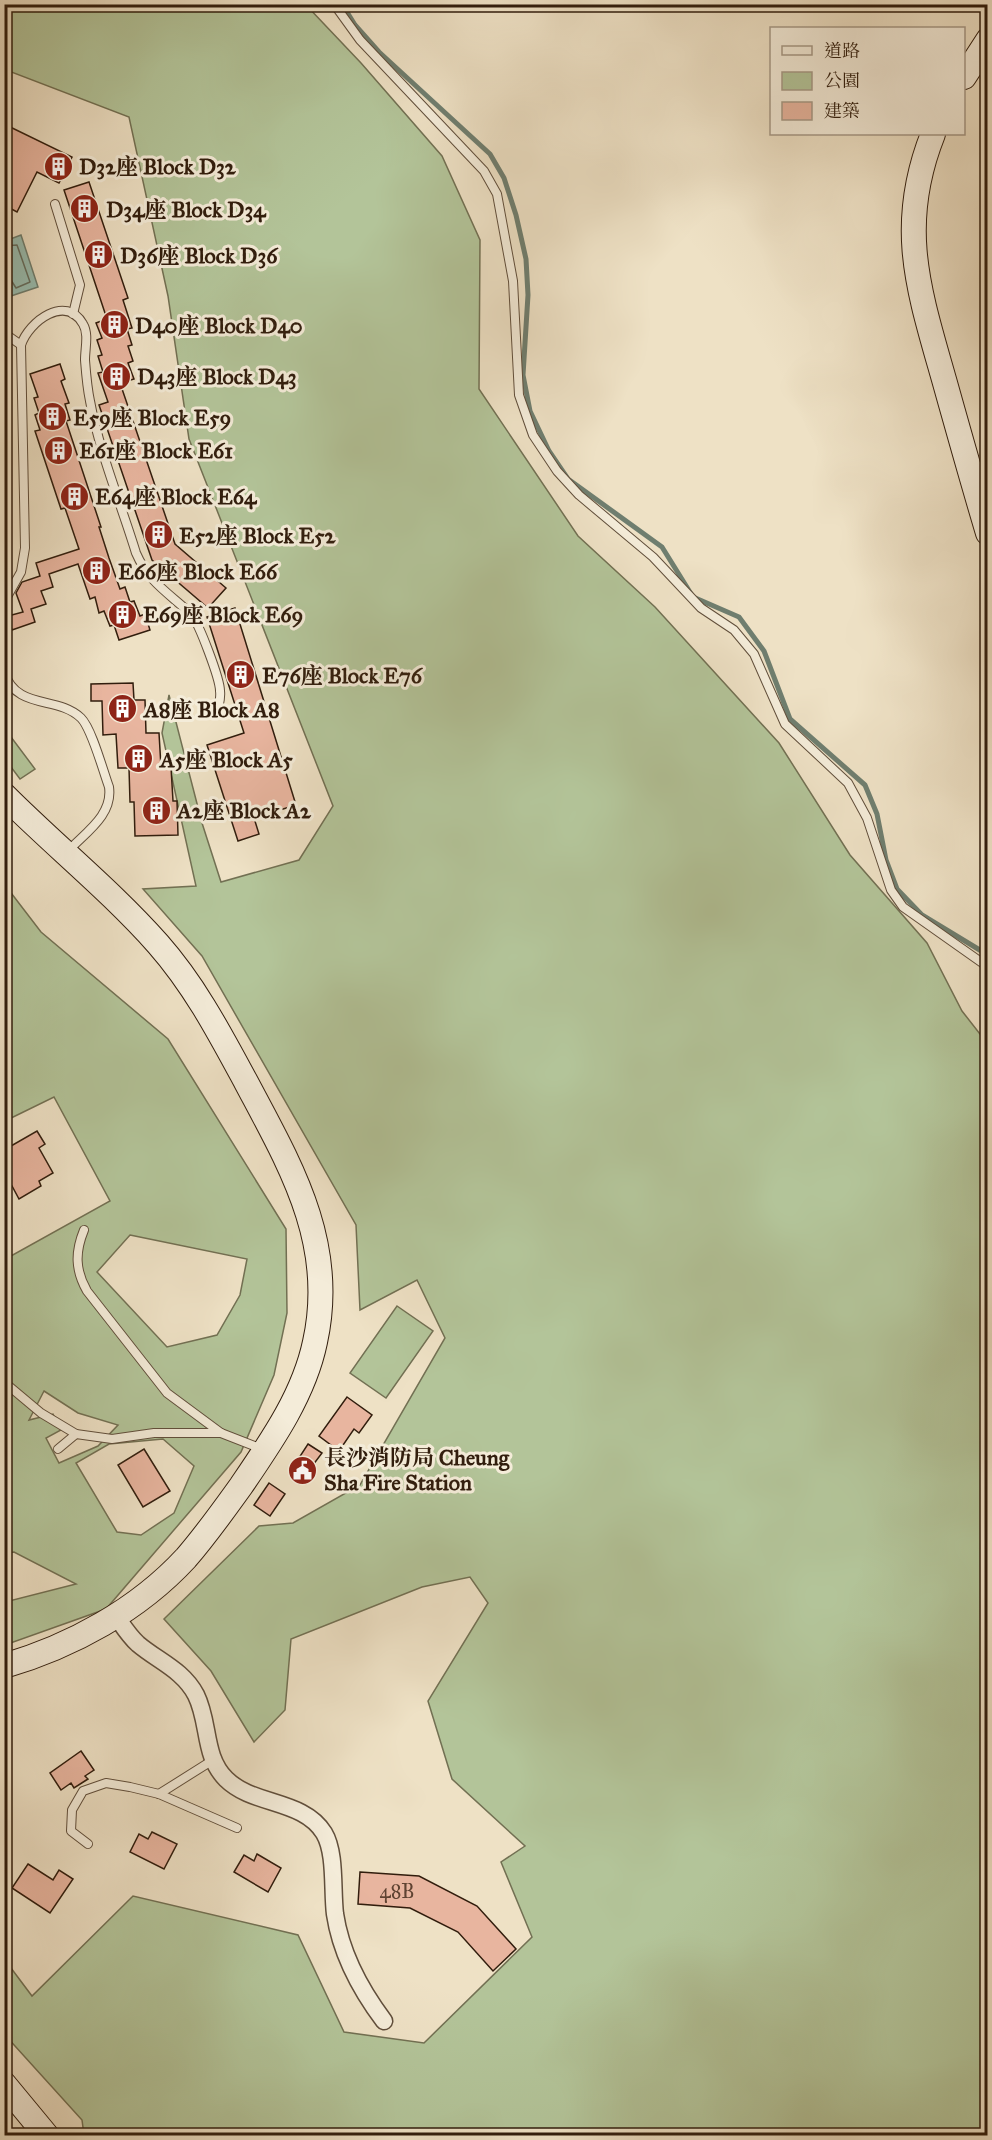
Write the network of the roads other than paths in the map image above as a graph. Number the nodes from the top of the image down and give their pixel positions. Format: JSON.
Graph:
{"nodes":[{"id":1,"x":334,"y":4,"type":"edge"},
{"id":2,"x":987,"y":40,"type":"edge"},
{"id":3,"x":965,"y":74,"type":"edge"},
{"id":4,"x":933,"y":135,"type":"edge"},
{"id":5,"x":55,"y":204,"type":"dead end"},
{"id":6,"x":73,"y":314,"type":"junction"},
{"id":7,"x":4,"y":333,"type":"edge"},
{"id":8,"x":21,"y":345,"type":"junction"},
{"id":9,"x":987,"y":533,"type":"edge"},
{"id":10,"x":4,"y":602,"type":"edge"},
{"id":11,"x":4,"y":672,"type":"edge"},
{"id":12,"x":218,"y":710,"type":"dead end"},
{"id":13,"x":4,"y":795,"type":"edge"},
{"id":14,"x":66,"y":854,"type":"junction"},
{"id":15,"x":987,"y":967,"type":"edge"},
{"id":16,"x":84,"y":1230,"type":"dead end"},
{"id":17,"x":4,"y":1382,"type":"edge"},
{"id":18,"x":221,"y":1433,"type":"junction"},
{"id":19,"x":76,"y":1434,"type":"junction"},
{"id":20,"x":58,"y":1449,"type":"dead end"},
{"id":21,"x":266,"y":1450,"type":"junction"},
{"id":22,"x":116,"y":1616,"type":"junction"},
{"id":23,"x":4,"y":1666,"type":"edge"},
{"id":24,"x":213,"y":1760,"type":"junction"},
{"id":25,"x":159,"y":1794,"type":"junction"},
{"id":26,"x":237,"y":1828,"type":"dead end"},
{"id":27,"x":88,"y":1844,"type":"dead end"},
{"id":28,"x":384,"y":2020,"type":"dead end"},
{"id":29,"x":4,"y":2084,"type":"edge"},
{"id":30,"x":47,"y":2136,"type":"edge"}],
"edges":[{"from":1,"to":15,"type":"lane"},
{"from":2,"to":3,"type":"main road"},
{"from":4,"to":9,"type":"main road"},
{"from":5,"to":6,"type":"lane"},
{"from":6,"to":8,"type":"lane"},
{"from":6,"to":12,"type":"lane"},
{"from":7,"to":8,"type":"lane"},
{"from":8,"to":10,"type":"lane"},
{"from":11,"to":14,"type":"lane"},
{"from":13,"to":14,"type":"main road"},
{"from":14,"to":21,"type":"main road"},
{"from":16,"to":18,"type":"lane"},
{"from":17,"to":19,"type":"lane"},
{"from":18,"to":19,"type":"lane"},
{"from":18,"to":21,"type":"lane"},
{"from":19,"to":20,"type":"lane"},
{"from":21,"to":22,"type":"main road"},
{"from":22,"to":23,"type":"main road"},
{"from":22,"to":24,"type":"street"},
{"from":24,"to":25,"type":"lane"},
{"from":24,"to":28,"type":"street"},
{"from":25,"to":26,"type":"lane"},
{"from":25,"to":27,"type":"lane"},
{"from":29,"to":30,"type":"main road"}]}
